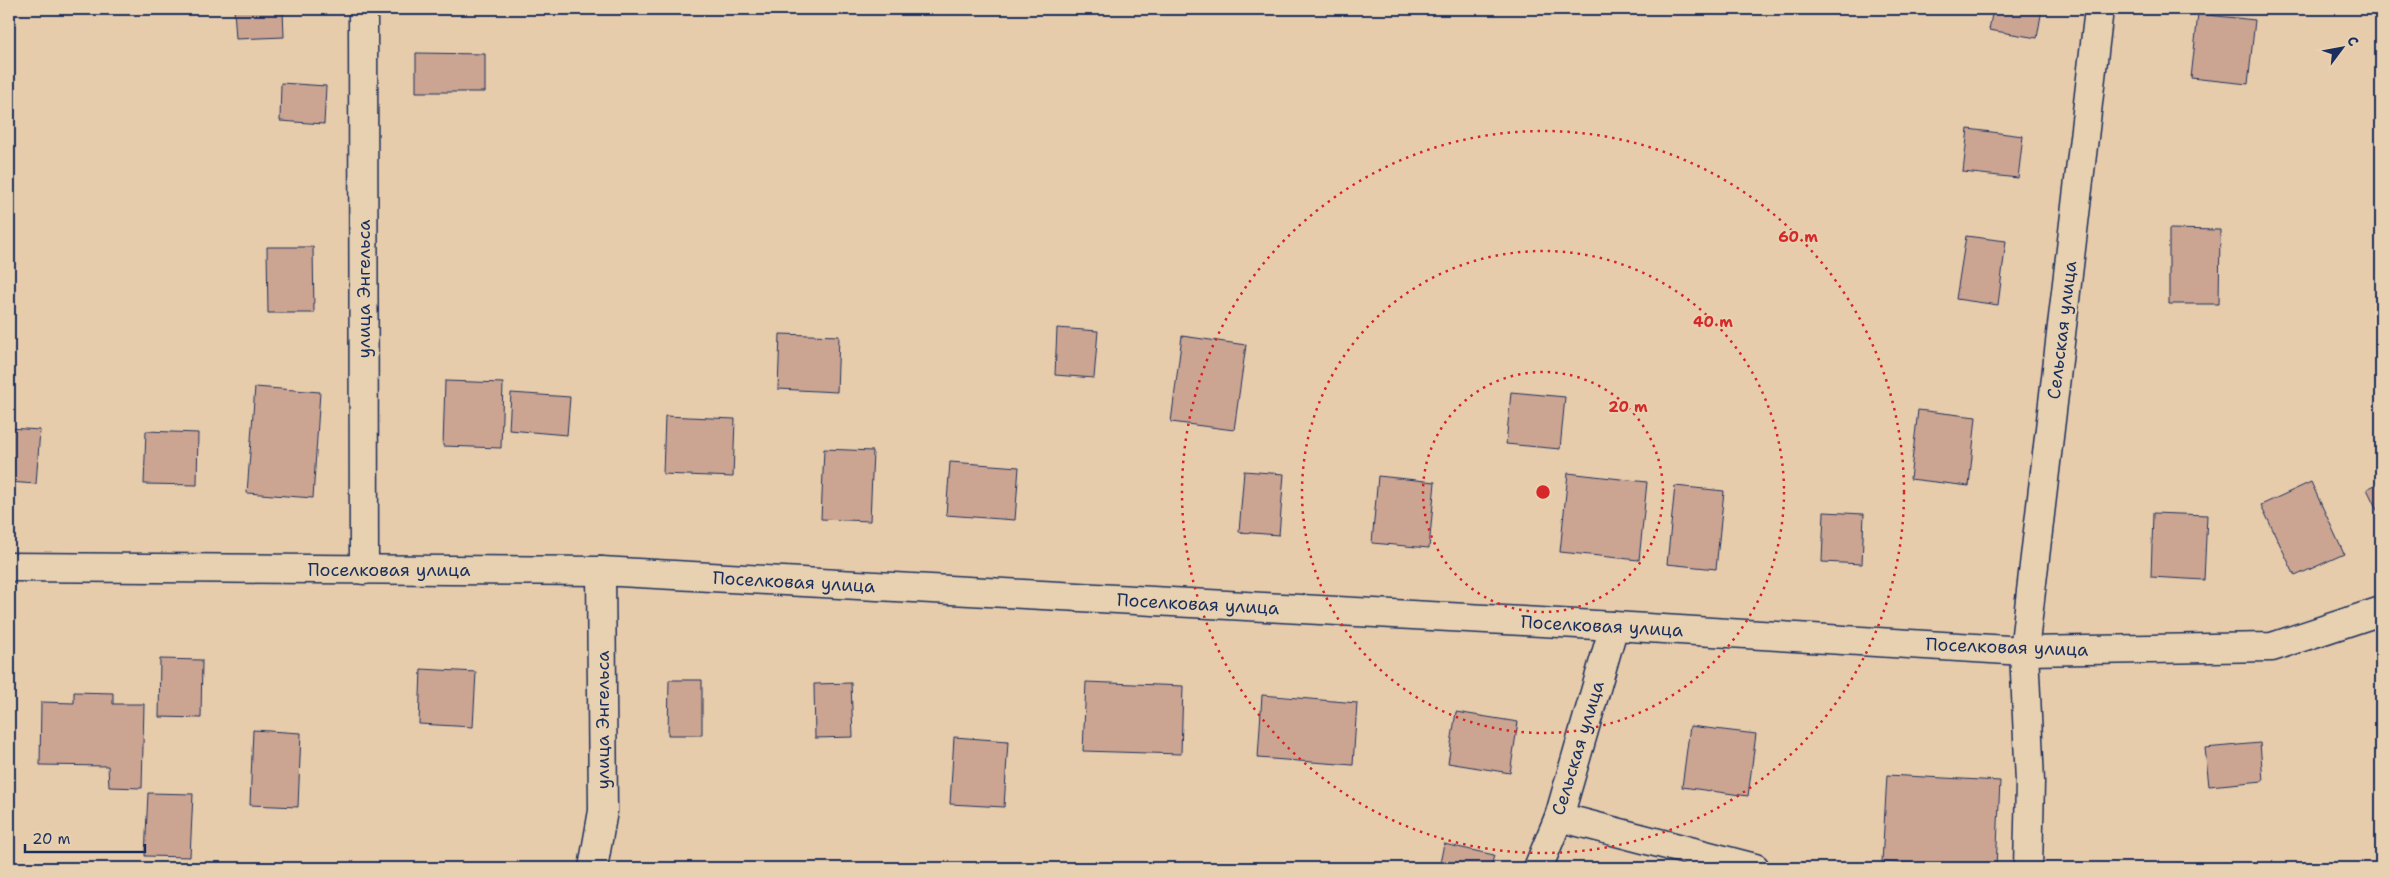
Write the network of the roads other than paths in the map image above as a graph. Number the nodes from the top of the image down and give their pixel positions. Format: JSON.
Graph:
{"nodes":[{"id":1,"x":363,"y":9,"type":"edge"},
{"id":2,"x":2099,"y":9,"type":"edge"},
{"id":3,"x":9,"y":567,"type":"edge"},
{"id":4,"x":364,"y":570,"type":"junction"},
{"id":5,"x":602,"y":571,"type":"junction"},
{"id":6,"x":2381,"y":611,"type":"edge"},
{"id":7,"x":1614,"y":626,"type":"junction"},
{"id":8,"x":2024,"y":651,"type":"junction"},
{"id":9,"x":1559,"y":817,"type":"junction"},
{"id":10,"x":593,"y":868,"type":"edge"},
{"id":11,"x":1538,"y":868,"type":"edge"},
{"id":12,"x":1756,"y":868,"type":"edge"},
{"id":13,"x":2028,"y":868,"type":"edge"}],
"edges":[{"from":1,"to":4,"type":"street","name":"улица Энгельса"},
{"from":2,"to":8,"type":"street","name":"Сельская улица"},
{"from":3,"to":4,"type":"street","name":"Поселковая улица"},
{"from":4,"to":5,"type":"street","name":"Поселковая улица"},
{"from":5,"to":7,"type":"street","name":"Поселковая улица"},
{"from":5,"to":10,"type":"street","name":"улица Энгельса"},
{"from":6,"to":8,"type":"street","name":"Поселковая улица"},
{"from":7,"to":8,"type":"street","name":"Поселковая улица"},
{"from":7,"to":9,"type":"street","name":"Сельская улица"},
{"from":8,"to":13,"type":"street","name":"Сельская улица"},
{"from":9,"to":11,"type":"street","name":"Сельская улица"},
{"from":9,"to":12,"type":"street"}]}
